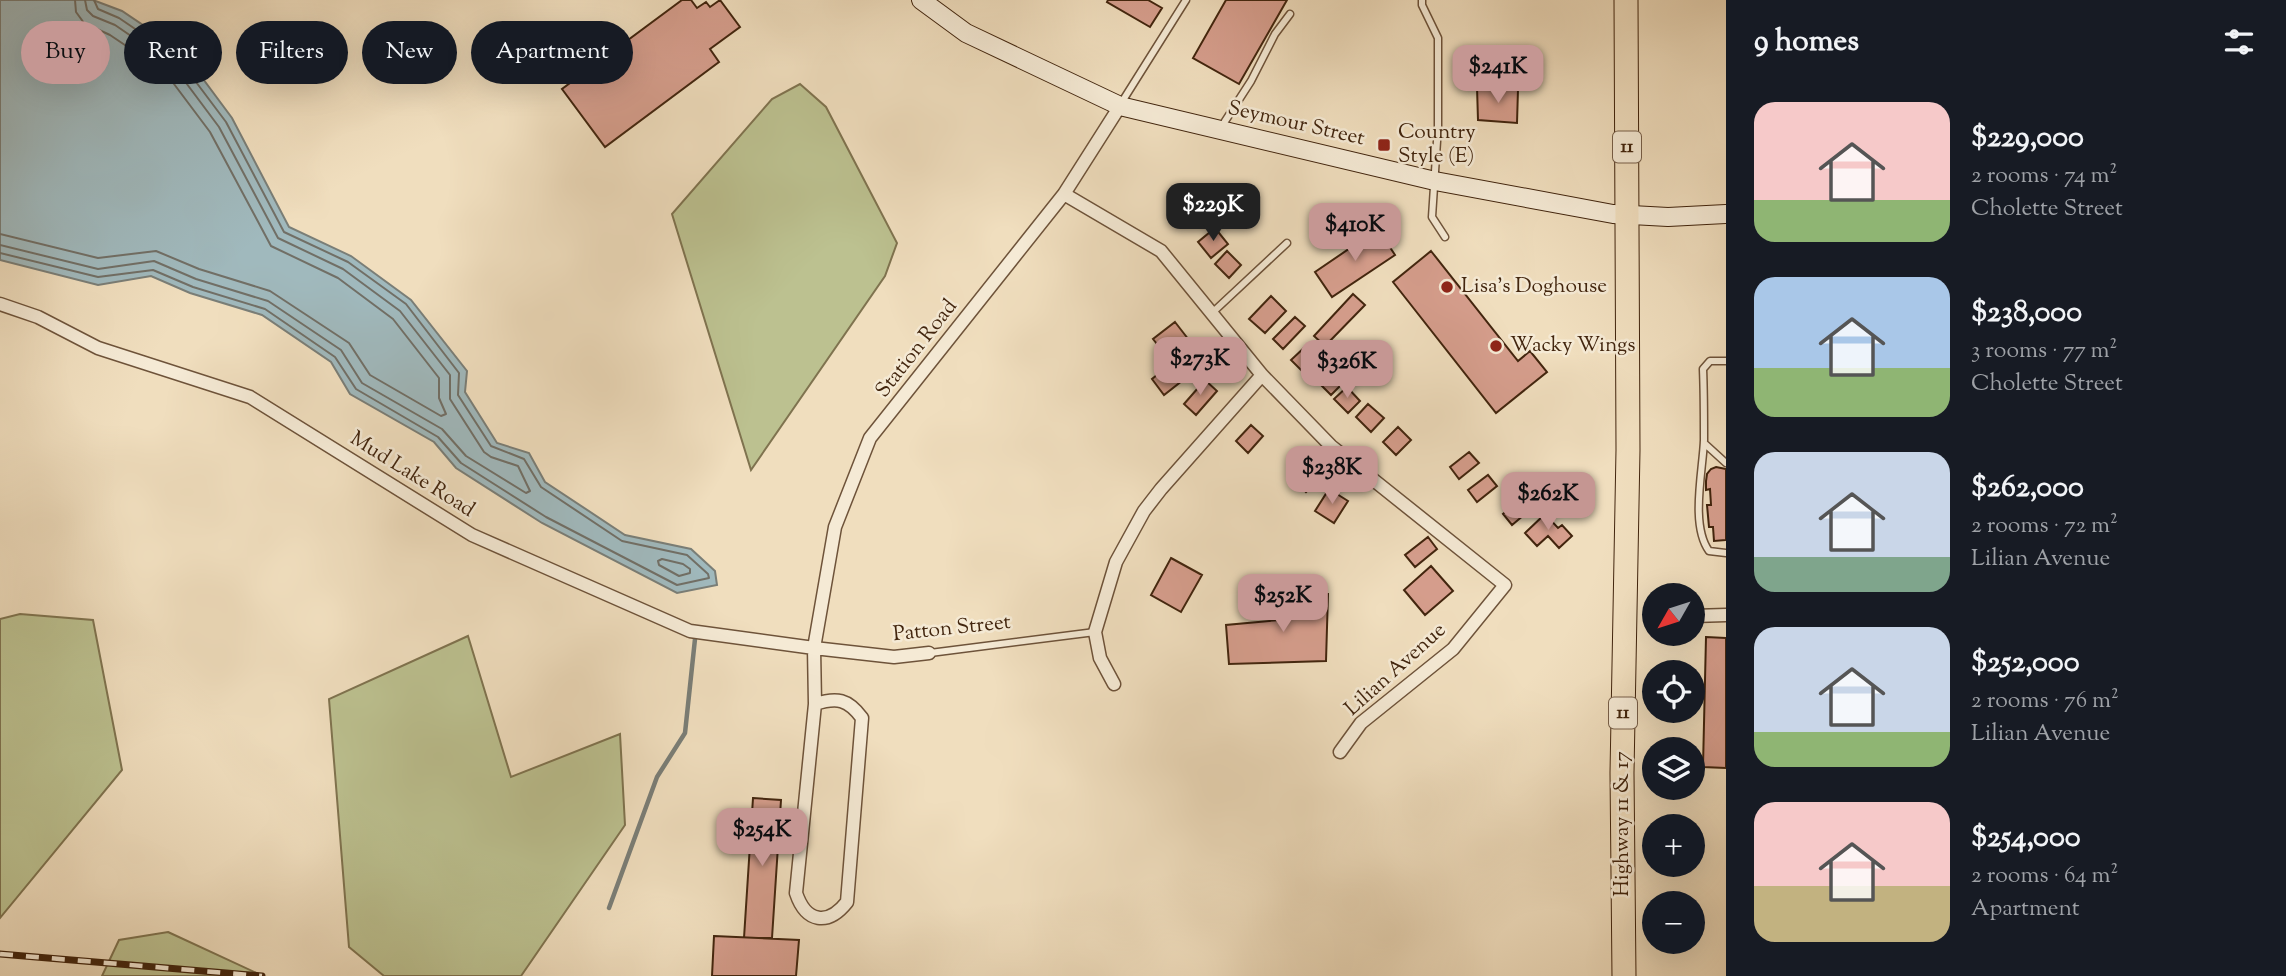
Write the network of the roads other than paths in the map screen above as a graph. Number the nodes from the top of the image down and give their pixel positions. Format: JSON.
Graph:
{"nodes":[{"id":1,"x":921,"y":0,"type":"edge"},
{"id":2,"x":1186,"y":0,"type":"edge"},
{"id":3,"x":1422,"y":0,"type":"edge"},
{"id":4,"x":1626,"y":0,"type":"edge"},
{"id":5,"x":1290,"y":14,"type":"dead end"},
{"id":6,"x":1120,"y":106,"type":"junction"},
{"id":7,"x":1219,"y":129,"type":"junction"},
{"id":8,"x":1435,"y":181,"type":"junction"},
{"id":9,"x":1064,"y":194,"type":"junction"},
{"id":10,"x":1726,"y":214,"type":"edge"},
{"id":11,"x":1627,"y":215,"type":"junction"},
{"id":12,"x":1445,"y":237,"type":"dead end"},
{"id":13,"x":1287,"y":243,"type":"dead end"},
{"id":14,"x":0,"y":304,"type":"edge"},
{"id":15,"x":1212,"y":313,"type":"junction"},
{"id":16,"x":1726,"y":361,"type":"edge"},
{"id":17,"x":1262,"y":375,"type":"junction"},
{"id":18,"x":1704,"y":443,"type":"junction"},
{"id":19,"x":1726,"y":463,"type":"edge"},
{"id":20,"x":1726,"y":553,"type":"edge"},
{"id":21,"x":1726,"y":615,"type":"edge"},
{"id":22,"x":1705,"y":616,"type":"edge"},
{"id":23,"x":1094,"y":632,"type":"junction"},
{"id":24,"x":814,"y":648,"type":"junction"},
{"id":25,"x":929,"y":653,"type":"joint"},
{"id":26,"x":1114,"y":684,"type":"dead end"},
{"id":27,"x":815,"y":704,"type":"junction"},
{"id":28,"x":1340,"y":752,"type":"dead end"},
{"id":29,"x":1624,"y":976,"type":"edge"}],
"edges":[{"from":1,"to":6,"type":"street","name":"Seymour Street"},
{"from":2,"to":6,"type":"lane"},
{"from":3,"to":8,"type":"lane"},
{"from":4,"to":11,"type":"highway","name":"Highway 11 & 17","number":"11"},
{"from":5,"to":7,"type":"lane"},
{"from":6,"to":7,"type":"street","name":"Seymour Street"},
{"from":6,"to":9,"type":"street","name":"Station Road"},
{"from":7,"to":8,"type":"street","name":"Seymour Street"},
{"from":8,"to":11,"type":"street","name":"Seymour Street"},
{"from":8,"to":12,"type":"lane"},
{"from":9,"to":15,"type":"street"},
{"from":9,"to":24,"type":"street","name":"Station Road"},
{"from":10,"to":11,"type":"street","name":"Seymour Street"},
{"from":11,"to":29,"type":"highway","name":"Highway 11 & 17","number":"11"},
{"from":13,"to":15,"type":"lane"},
{"from":14,"to":24,"type":"street","name":"Mud Lake Road"},
{"from":15,"to":17,"type":"street"},
{"from":16,"to":18,"type":"lane"},
{"from":17,"to":23,"type":"street"},
{"from":17,"to":28,"type":"street","name":"Lilian Avenue"},
{"from":18,"to":19,"type":"lane"},
{"from":18,"to":20,"type":"lane"},
{"from":21,"to":22,"type":"street"},
{"from":23,"to":25,"type":"lane","name":"Patton Street"},
{"from":23,"to":26,"type":"street"},
{"from":24,"to":25,"type":"street","name":"Patton Street"},
{"from":24,"to":27,"type":"street","name":"Station Road"},
{"from":27,"to":27,"type":"street","name":"Station Road"}]}
